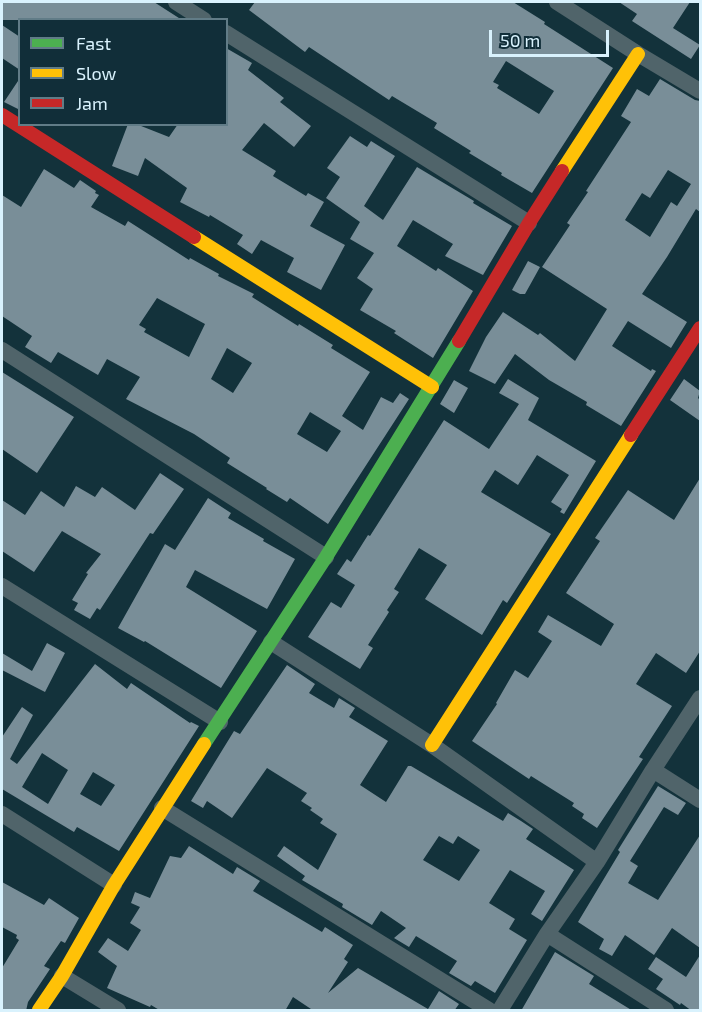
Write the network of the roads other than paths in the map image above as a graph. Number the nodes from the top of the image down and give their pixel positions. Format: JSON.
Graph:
{"nodes":[{"id":1,"x":176,"y":2,"type":"edge"},
{"id":2,"x":557,"y":2,"type":"edge"},
{"id":3,"x":201,"y":18,"type":"edge"},
{"id":4,"x":228,"y":34,"type":"edge"},
{"id":5,"x":638,"y":54,"type":"junction"},
{"id":6,"x":700,"y":91,"type":"edge"},
{"id":7,"x":2,"y":115,"type":"edge"},
{"id":8,"x":18,"y":125,"type":"edge"},
{"id":9,"x":19,"y":126,"type":"edge"},
{"id":10,"x":530,"y":223,"type":"junction"},
{"id":11,"x":700,"y":328,"type":"edge"},
{"id":12,"x":2,"y":350,"type":"edge"},
{"id":13,"x":432,"y":387,"type":"junction"},
{"id":14,"x":326,"y":557,"type":"junction"},
{"id":15,"x":2,"y":586,"type":"edge"},
{"id":16,"x":271,"y":642,"type":"junction"},
{"id":17,"x":700,"y":698,"type":"edge"},
{"id":18,"x":220,"y":722,"type":"junction"},
{"id":19,"x":432,"y":745,"type":"junction"},
{"id":20,"x":653,"y":770,"type":"junction"},
{"id":21,"x":700,"y":800,"type":"edge"},
{"id":22,"x":162,"y":808,"type":"junction"},
{"id":23,"x":2,"y":814,"type":"edge"},
{"id":24,"x":597,"y":862,"type":"junction"},
{"id":25,"x":114,"y":885,"type":"junction"},
{"id":26,"x":547,"y":934,"type":"junction"},
{"id":27,"x":62,"y":976,"type":"junction"},
{"id":28,"x":39,"y":1011,"type":"edge"},
{"id":29,"x":118,"y":1011,"type":"edge"},
{"id":30,"x":489,"y":1011,"type":"edge"},
{"id":31,"x":500,"y":1011,"type":"edge"},
{"id":32,"x":666,"y":1011,"type":"edge"}],
"edges":[{"from":1,"to":3,"type":"street"},
{"from":2,"to":5,"type":"street"},
{"from":4,"to":10,"type":"street"},
{"from":5,"to":6,"type":"street"},
{"from":5,"to":10,"type":"street"},
{"from":7,"to":8,"type":"street"},
{"from":9,"to":13,"type":"street"},
{"from":10,"to":13,"type":"street"},
{"from":11,"to":19,"type":"street"},
{"from":12,"to":14,"type":"street"},
{"from":13,"to":14,"type":"street"},
{"from":14,"to":16,"type":"street"},
{"from":15,"to":18,"type":"street"},
{"from":16,"to":18,"type":"street"},
{"from":16,"to":19,"type":"street"},
{"from":17,"to":20,"type":"street"},
{"from":18,"to":22,"type":"street"},
{"from":19,"to":24,"type":"street"},
{"from":20,"to":21,"type":"street"},
{"from":20,"to":24,"type":"street"},
{"from":22,"to":25,"type":"street"},
{"from":22,"to":30,"type":"street"},
{"from":23,"to":25,"type":"street"},
{"from":24,"to":26,"type":"street"},
{"from":25,"to":27,"type":"street"},
{"from":26,"to":31,"type":"street"},
{"from":26,"to":32,"type":"street"},
{"from":27,"to":28,"type":"street"},
{"from":27,"to":29,"type":"street"}]}
